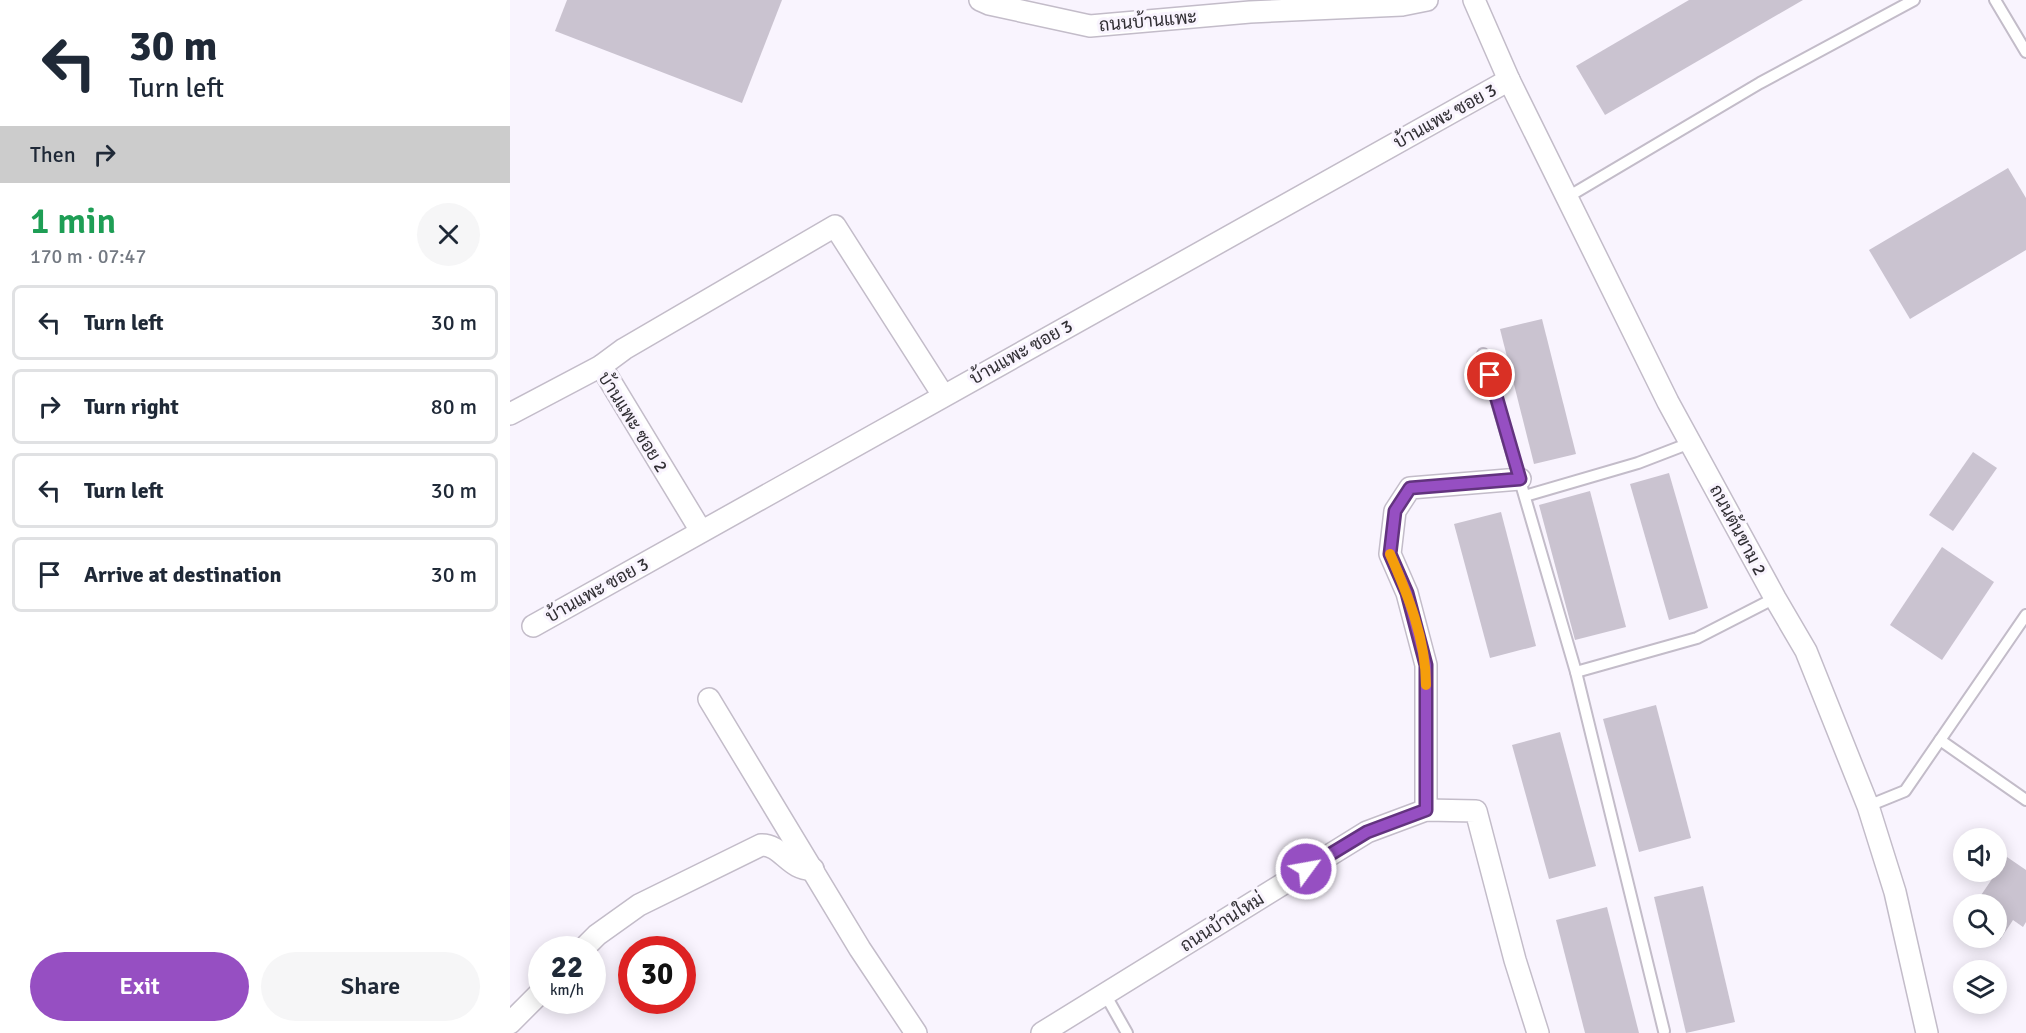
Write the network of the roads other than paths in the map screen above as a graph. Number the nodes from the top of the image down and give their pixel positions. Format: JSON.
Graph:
{"nodes":[{"id":1,"x":980,"y":0,"type":"edge"},
{"id":2,"x":1427,"y":0,"type":"edge"},
{"id":3,"x":1914,"y":0,"type":"edge"},
{"id":4,"x":1995,"y":0,"type":"edge"},
{"id":5,"x":1477,"y":8,"type":"edge"},
{"id":6,"x":2026,"y":52,"type":"edge"},
{"id":7,"x":1509,"y":80,"type":"junction"},
{"id":8,"x":1566,"y":198,"type":"junction"},
{"id":9,"x":1483,"y":354,"type":"dead end"},
{"id":10,"x":601,"y":366,"type":"junction"},
{"id":11,"x":943,"y":395,"type":"junction"},
{"id":12,"x":510,"y":414,"type":"edge"},
{"id":13,"x":1690,"y":443,"type":"junction"},
{"id":14,"x":1523,"y":488,"type":"junction"},
{"id":15,"x":701,"y":531,"type":"junction"},
{"id":16,"x":1775,"y":598,"type":"junction"},
{"id":17,"x":2026,"y":615,"type":"edge"},
{"id":18,"x":533,"y":626,"type":"dead end"},
{"id":19,"x":1576,"y":672,"type":"junction"},
{"id":20,"x":709,"y":699,"type":"dead end"},
{"id":21,"x":1940,"y":740,"type":"junction"},
{"id":22,"x":2026,"y":800,"type":"edge"},
{"id":23,"x":1868,"y":806,"type":"junction"},
{"id":24,"x":1426,"y":810,"type":"junction"},
{"id":25,"x":813,"y":869,"type":"junction"},
{"id":26,"x":596,"y":936,"type":"edge"},
{"id":27,"x":1106,"y":994,"type":"junction"},
{"id":28,"x":528,"y":1005,"type":"edge"},
{"id":29,"x":510,"y":1023,"type":"edge"},
{"id":30,"x":1664,"y":1031,"type":"dead end"},
{"id":31,"x":916,"y":1033,"type":"edge"},
{"id":32,"x":1042,"y":1033,"type":"edge"},
{"id":33,"x":1127,"y":1033,"type":"edge"},
{"id":34,"x":1538,"y":1033,"type":"edge"},
{"id":35,"x":1927,"y":1033,"type":"edge"}],
"edges":[{"from":1,"to":2,"type":"street","name":"ถนนบ้านแพะ"},
{"from":3,"to":8,"type":"lane"},
{"from":4,"to":6,"type":"lane"},
{"from":5,"to":7,"type":"street","name":"ถนนต้นขาม 2"},
{"from":7,"to":8,"type":"street","name":"ถนนต้นขาม 2"},
{"from":7,"to":11,"type":"street","name":"บ้านแพะ ซอย 3"},
{"from":8,"to":13,"type":"street","name":"ถนนต้นขาม 2"},
{"from":9,"to":14,"type":"lane"},
{"from":10,"to":11,"type":"street"},
{"from":10,"to":12,"type":"street","name":"บ้านแพะ ซอย 2"},
{"from":10,"to":15,"type":"street","name":"บ้านแพะ ซอย 2"},
{"from":11,"to":15,"type":"street","name":"บ้านแพะ ซอย 3"},
{"from":13,"to":14,"type":"lane"},
{"from":13,"to":16,"type":"street","name":"ถนนต้นขาม 2"},
{"from":14,"to":19,"type":"lane"},
{"from":14,"to":24,"type":"street"},
{"from":15,"to":18,"type":"street","name":"บ้านแพะ ซอย 3"},
{"from":16,"to":19,"type":"lane"},
{"from":16,"to":23,"type":"street","name":"ถนนต้นขาม 2"},
{"from":17,"to":21,"type":"lane"},
{"from":19,"to":30,"type":"lane"},
{"from":20,"to":25,"type":"street"},
{"from":21,"to":22,"type":"lane"},
{"from":21,"to":23,"type":"lane"},
{"from":23,"to":35,"type":"street","name":"ถนนต้นขาม 2"},
{"from":24,"to":27,"type":"street","name":"ถนนบ้านใหม่"},
{"from":24,"to":34,"type":"street","name":"ถนนบ้านใหม่"},
{"from":25,"to":26,"type":"street"},
{"from":25,"to":31,"type":"street"},
{"from":27,"to":32,"type":"street","name":"ถนนบ้านใหม่"},
{"from":27,"to":33,"type":"lane"},
{"from":28,"to":29,"type":"street"}]}
